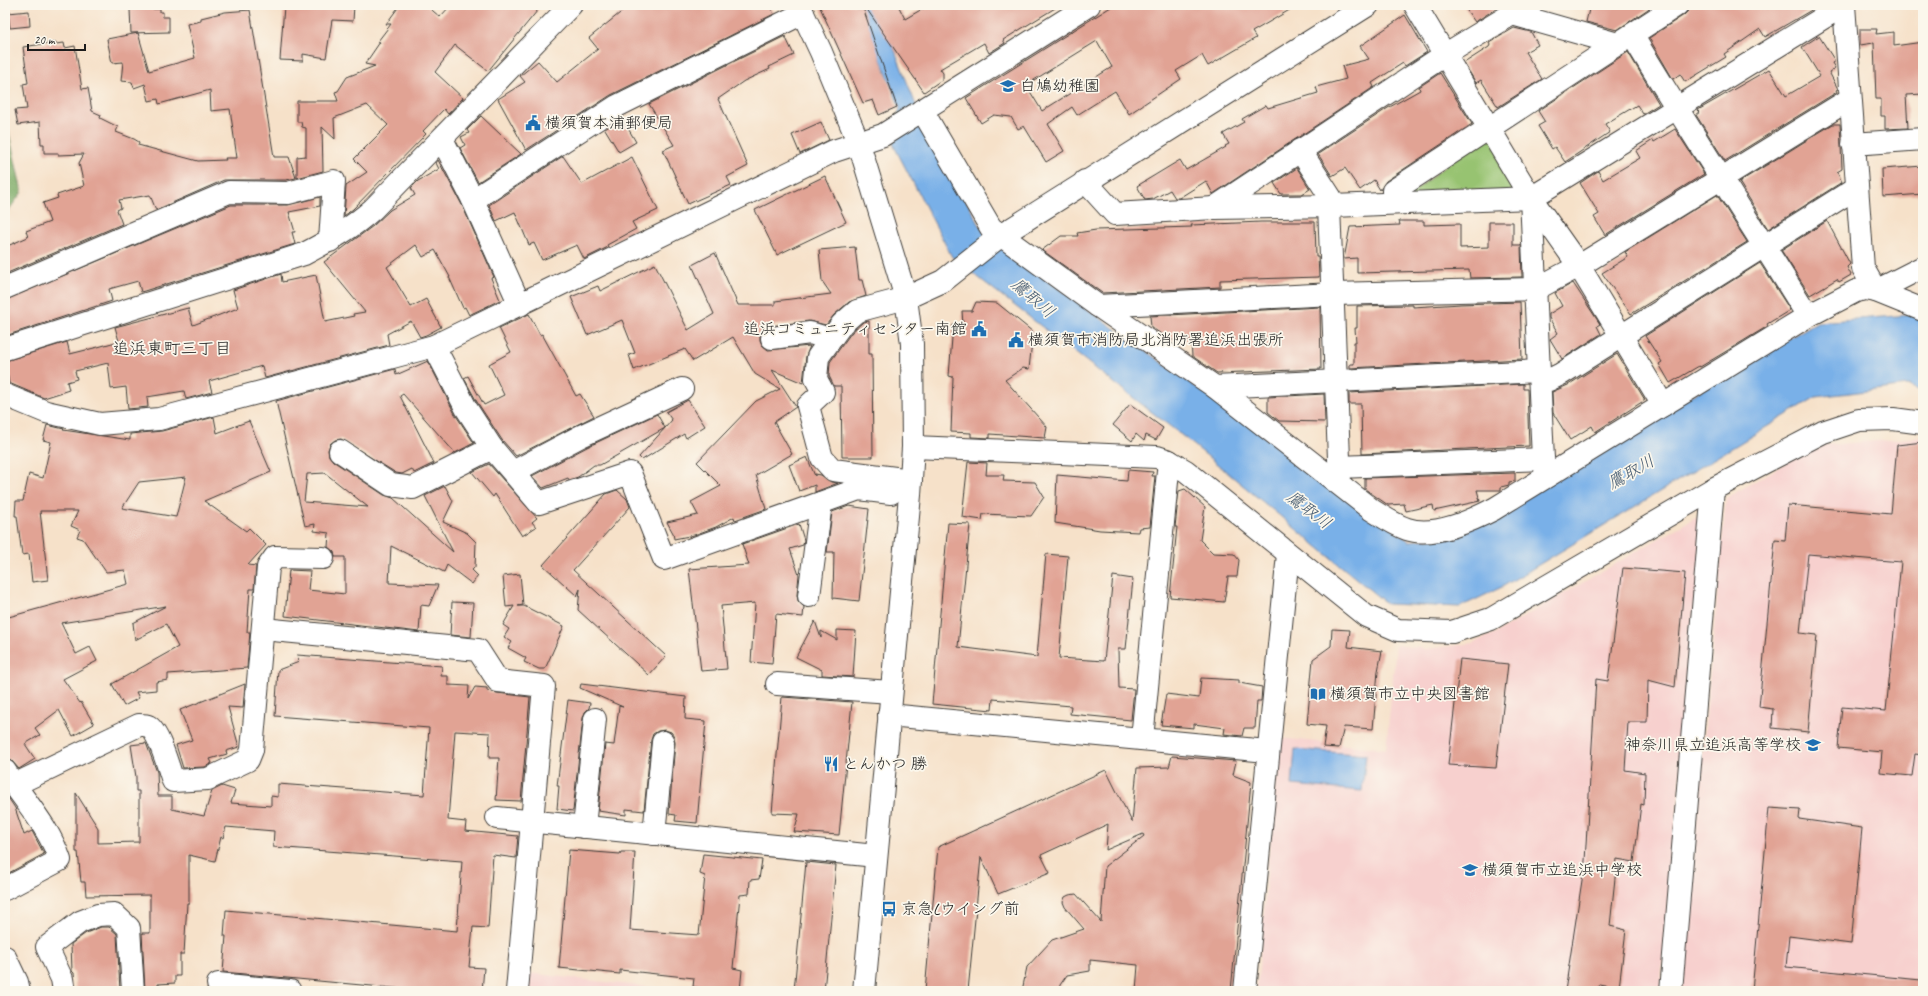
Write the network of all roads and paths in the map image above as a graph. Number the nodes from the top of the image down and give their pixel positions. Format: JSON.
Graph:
{"nodes":[{"id":1,"x":572,"y":5,"type":"edge"},
{"id":2,"x":1089,"y":5,"type":"edge"},
{"id":3,"x":1368,"y":5,"type":"edge"},
{"id":4,"x":1415,"y":5,"type":"edge"},
{"id":5,"x":1677,"y":5,"type":"edge"},
{"id":6,"x":1844,"y":5,"type":"edge"},
{"id":7,"x":801,"y":9,"type":"edge"},
{"id":8,"x":1509,"y":9,"type":"edge"},
{"id":9,"x":1625,"y":40,"type":"junction"},
{"id":10,"x":1446,"y":54,"type":"junction"},
{"id":11,"x":1850,"y":99,"type":"junction"},
{"id":12,"x":1676,"y":108,"type":"junction"},
{"id":13,"x":922,"y":110,"type":"junction"},
{"id":14,"x":1490,"y":127,"type":"junction"},
{"id":15,"x":442,"y":139,"type":"junction"},
{"id":16,"x":1923,"y":139,"type":"edge"},
{"id":17,"x":859,"y":144,"type":"junction"},
{"id":18,"x":1853,"y":144,"type":"junction"},
{"id":19,"x":1300,"y":150,"type":"junction"},
{"id":20,"x":1722,"y":178,"type":"junction"},
{"id":21,"x":1085,"y":181,"type":"junction"},
{"id":22,"x":1856,"y":188,"type":"junction"},
{"id":23,"x":1531,"y":198,"type":"junction"},
{"id":24,"x":473,"y":200,"type":"junction"},
{"id":25,"x":1394,"y":203,"type":"junction"},
{"id":26,"x":1331,"y":206,"type":"junction"},
{"id":27,"x":1214,"y":208,"type":"junction"},
{"id":28,"x":998,"y":237,"type":"junction"},
{"id":29,"x":330,"y":241,"type":"junction"},
{"id":30,"x":1764,"y":244,"type":"junction"},
{"id":31,"x":1579,"y":266,"type":"junction"},
{"id":32,"x":1923,"y":267,"type":"edge"},
{"id":33,"x":5,"y":288,"type":"edge"},
{"id":34,"x":1536,"y":289,"type":"junction"},
{"id":35,"x":1876,"y":291,"type":"junction"},
{"id":36,"x":1333,"y":294,"type":"junction"},
{"id":37,"x":906,"y":298,"type":"junction"},
{"id":38,"x":520,"y":305,"type":"junction"},
{"id":39,"x":1098,"y":306,"type":"junction"},
{"id":40,"x":1923,"y":310,"type":"edge"},
{"id":41,"x":1808,"y":316,"type":"junction"},
{"id":42,"x":1622,"y":336,"type":"junction"},
{"id":43,"x":772,"y":338,"type":"dead end"},
{"id":44,"x":830,"y":339,"type":"junction"},
{"id":45,"x":434,"y":346,"type":"junction"},
{"id":46,"x":5,"y":350,"type":"edge"},
{"id":47,"x":1540,"y":376,"type":"junction"},
{"id":48,"x":1336,"y":382,"type":"junction"},
{"id":49,"x":1215,"y":387,"type":"junction"},
{"id":50,"x":682,"y":389,"type":"dead end"},
{"id":51,"x":5,"y":395,"type":"edge"},
{"id":52,"x":1663,"y":405,"type":"junction"},
{"id":53,"x":1923,"y":423,"type":"edge"},
{"id":54,"x":913,"y":447,"type":"junction"},
{"id":55,"x":492,"y":448,"type":"junction"},
{"id":56,"x":340,"y":451,"type":"dead end"},
{"id":57,"x":1169,"y":461,"type":"junction"},
{"id":58,"x":1545,"y":467,"type":"junction"},
{"id":59,"x":513,"y":472,"type":"junction"},
{"id":60,"x":1340,"y":476,"type":"junction"},
{"id":61,"x":911,"y":487,"type":"junction"},
{"id":62,"x":1714,"y":489,"type":"junction"},
{"id":63,"x":821,"y":503,"type":"junction"},
{"id":64,"x":1288,"y":554,"type":"junction"},
{"id":65,"x":323,"y":558,"type":"dead end"},
{"id":66,"x":809,"y":596,"type":"dead end"},
{"id":67,"x":263,"y":629,"type":"junction"},
{"id":68,"x":778,"y":684,"type":"dead end"},
{"id":69,"x":891,"y":692,"type":"junction"},
{"id":70,"x":889,"y":715,"type":"junction"},
{"id":71,"x":595,"y":719,"type":"dead end"},
{"id":72,"x":1142,"y":739,"type":"junction"},
{"id":73,"x":662,"y":742,"type":"dead end"},
{"id":74,"x":1267,"y":751,"type":"junction"},
{"id":75,"x":9,"y":778,"type":"edge"},
{"id":76,"x":497,"y":818,"type":"dead end"},
{"id":77,"x":531,"y":821,"type":"junction"},
{"id":78,"x":584,"y":827,"type":"junction"},
{"id":79,"x":654,"y":834,"type":"junction"},
{"id":80,"x":876,"y":856,"type":"junction"},
{"id":81,"x":5,"y":889,"type":"edge"},
{"id":82,"x":5,"y":957,"type":"edge"},
{"id":83,"x":218,"y":984,"type":"dead end"},
{"id":84,"x":19,"y":991,"type":"edge"},
{"id":85,"x":64,"y":991,"type":"edge"},
{"id":86,"x":133,"y":991,"type":"edge"},
{"id":87,"x":290,"y":991,"type":"edge"},
{"id":88,"x":516,"y":991,"type":"edge"},
{"id":89,"x":864,"y":991,"type":"edge"},
{"id":90,"x":1245,"y":991,"type":"edge"},
{"id":91,"x":1671,"y":991,"type":"edge"}],
"edges":[{"from":1,"to":15,"type":"street"},
{"from":2,"to":13,"type":"street"},
{"from":3,"to":21,"type":"street"},
{"from":4,"to":10,"type":"street"},
{"from":5,"to":9,"type":"street"},
{"from":6,"to":11,"type":"street"},
{"from":6,"to":12,"type":"street"},
{"from":7,"to":17,"type":"street"},
{"from":7,"to":24,"type":"street"},
{"from":8,"to":9,"type":"street"},
{"from":8,"to":10,"type":"street"},
{"from":9,"to":12,"type":"street"},
{"from":9,"to":14,"type":"street"},
{"from":10,"to":14,"type":"street"},
{"from":10,"to":19,"type":"street"},
{"from":11,"to":18,"type":"street"},
{"from":11,"to":20,"type":"street"},
{"from":12,"to":20,"type":"street"},
{"from":12,"to":23,"type":"street"},
{"from":13,"to":17,"type":"street"},
{"from":13,"to":28,"type":"street"},
{"from":14,"to":23,"type":"street"},
{"from":14,"to":25,"type":"street"},
{"from":15,"to":24,"type":"street"},
{"from":15,"to":29,"type":"street"},
{"from":16,"to":18,"type":"street"},
{"from":17,"to":37,"type":"street"},
{"from":17,"to":38,"type":"street"},
{"from":18,"to":22,"type":"street"},
{"from":19,"to":26,"type":"street"},
{"from":19,"to":27,"type":"street"},
{"from":20,"to":30,"type":"street"},
{"from":20,"to":31,"type":"street"},
{"from":21,"to":27,"type":"street"},
{"from":21,"to":28,"type":"street"},
{"from":22,"to":30,"type":"street"},
{"from":22,"to":35,"type":"street"},
{"from":23,"to":25,"type":"street"},
{"from":23,"to":31,"type":"street"},
{"from":23,"to":34,"type":"street"},
{"from":24,"to":38,"type":"street"},
{"from":25,"to":26,"type":"street"},
{"from":26,"to":27,"type":"street"},
{"from":26,"to":36,"type":"street"},
{"from":28,"to":37,"type":"street"},
{"from":28,"to":39,"type":"street"},
{"from":29,"to":33,"type":"street"},
{"from":29,"to":46,"type":"street"},
{"from":30,"to":41,"type":"street"},
{"from":30,"to":42,"type":"street"},
{"from":31,"to":34,"type":"street"},
{"from":31,"to":42,"type":"street"},
{"from":32,"to":35,"type":"street"},
{"from":34,"to":36,"type":"street"},
{"from":34,"to":47,"type":"street"},
{"from":35,"to":40,"type":"street"},
{"from":35,"to":41,"type":"street"},
{"from":36,"to":39,"type":"street"},
{"from":36,"to":48,"type":"street"},
{"from":37,"to":44,"type":"street"},
{"from":37,"to":54,"type":"street"},
{"from":38,"to":45,"type":"street"},
{"from":39,"to":49,"type":"street"},
{"from":41,"to":52,"type":"street"},
{"from":42,"to":47,"type":"street"},
{"from":42,"to":52,"type":"street"},
{"from":43,"to":44,"type":"street"},
{"from":44,"to":61,"type":"street"},
{"from":45,"to":51,"type":"street"},
{"from":45,"to":55,"type":"street"},
{"from":47,"to":48,"type":"street"},
{"from":47,"to":58,"type":"street"},
{"from":48,"to":49,"type":"street"},
{"from":48,"to":60,"type":"street"},
{"from":49,"to":60,"type":"street"},
{"from":50,"to":59,"type":"street"},
{"from":52,"to":58,"type":"street"},
{"from":53,"to":62,"type":"street"},
{"from":54,"to":57,"type":"street"},
{"from":54,"to":61,"type":"street"},
{"from":55,"to":56,"type":"street"},
{"from":55,"to":59,"type":"street"},
{"from":57,"to":64,"type":"street"},
{"from":57,"to":72,"type":"street"},
{"from":58,"to":60,"type":"street"},
{"from":58,"to":60,"type":"street"},
{"from":59,"to":63,"type":"street"},
{"from":61,"to":63,"type":"street"},
{"from":61,"to":69,"type":"street"},
{"from":62,"to":64,"type":"street"},
{"from":62,"to":91,"type":"street"},
{"from":63,"to":66,"type":"street"},
{"from":64,"to":74,"type":"street"},
{"from":65,"to":67,"type":"street"},
{"from":67,"to":75,"type":"street"},
{"from":67,"to":77,"type":"street"},
{"from":68,"to":69,"type":"street"},
{"from":69,"to":70,"type":"street"},
{"from":70,"to":72,"type":"street"},
{"from":70,"to":80,"type":"street"},
{"from":71,"to":78,"type":"street"},
{"from":72,"to":74,"type":"street"},
{"from":73,"to":79,"type":"street"},
{"from":74,"to":90,"type":"street"},
{"from":75,"to":81,"type":"street"},
{"from":76,"to":77,"type":"street"},
{"from":77,"to":78,"type":"street"},
{"from":77,"to":88,"type":"street"},
{"from":78,"to":79,"type":"street"},
{"from":79,"to":80,"type":"street"},
{"from":80,"to":89,"type":"street"},
{"from":82,"to":84,"type":"street"},
{"from":83,"to":87,"type":"street"},
{"from":85,"to":86,"type":"street"}]}
